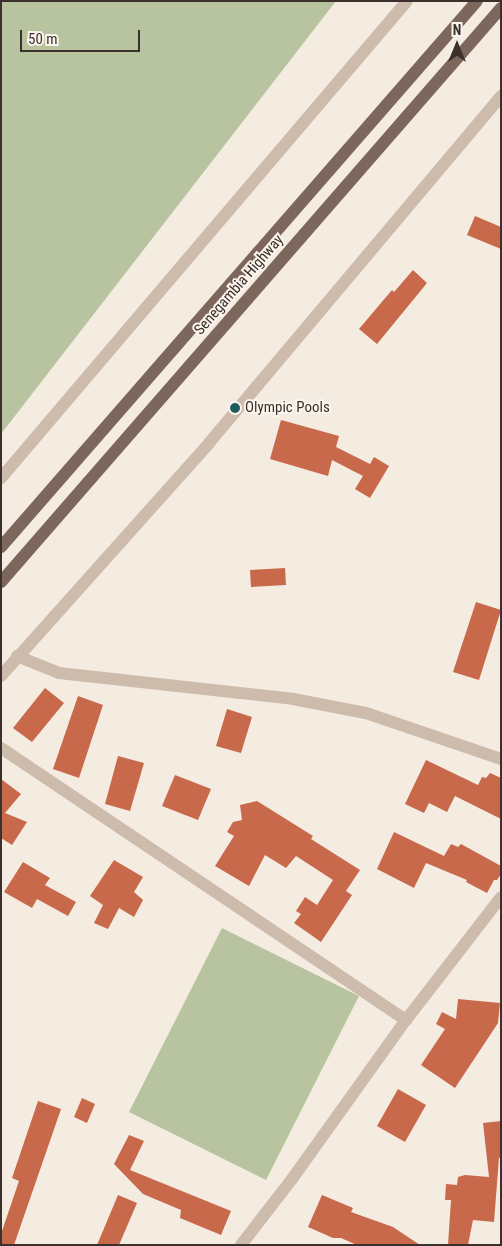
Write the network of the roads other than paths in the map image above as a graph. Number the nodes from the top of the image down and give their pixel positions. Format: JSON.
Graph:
{"nodes":[{"id":1,"x":407,"y":1,"type":"edge"},
{"id":2,"x":477,"y":1,"type":"edge"},
{"id":3,"x":501,"y":8,"type":"edge"},
{"id":4,"x":501,"y":96,"type":"edge"},
{"id":5,"x":1,"y":478,"type":"edge"},
{"id":6,"x":1,"y":547,"type":"edge"},
{"id":7,"x":1,"y":582,"type":"edge"},
{"id":8,"x":17,"y":656,"type":"junction"},
{"id":9,"x":1,"y":676,"type":"edge"},
{"id":10,"x":1,"y":748,"type":"edge"},
{"id":11,"x":501,"y":759,"type":"edge"},
{"id":12,"x":501,"y":897,"type":"edge"},
{"id":13,"x":406,"y":1020,"type":"junction"},
{"id":14,"x":240,"y":1245,"type":"edge"}],
"edges":[{"from":1,"to":5,"type":"street"},
{"from":2,"to":6,"type":"main road","name":"Senegambia Highway"},
{"from":3,"to":7,"type":"main road","name":"Senegambia Highway"},
{"from":4,"to":8,"type":"street"},
{"from":8,"to":9,"type":"street"},
{"from":8,"to":11,"type":"street"},
{"from":10,"to":13,"type":"street"},
{"from":12,"to":13,"type":"street"},
{"from":13,"to":14,"type":"street"}]}
